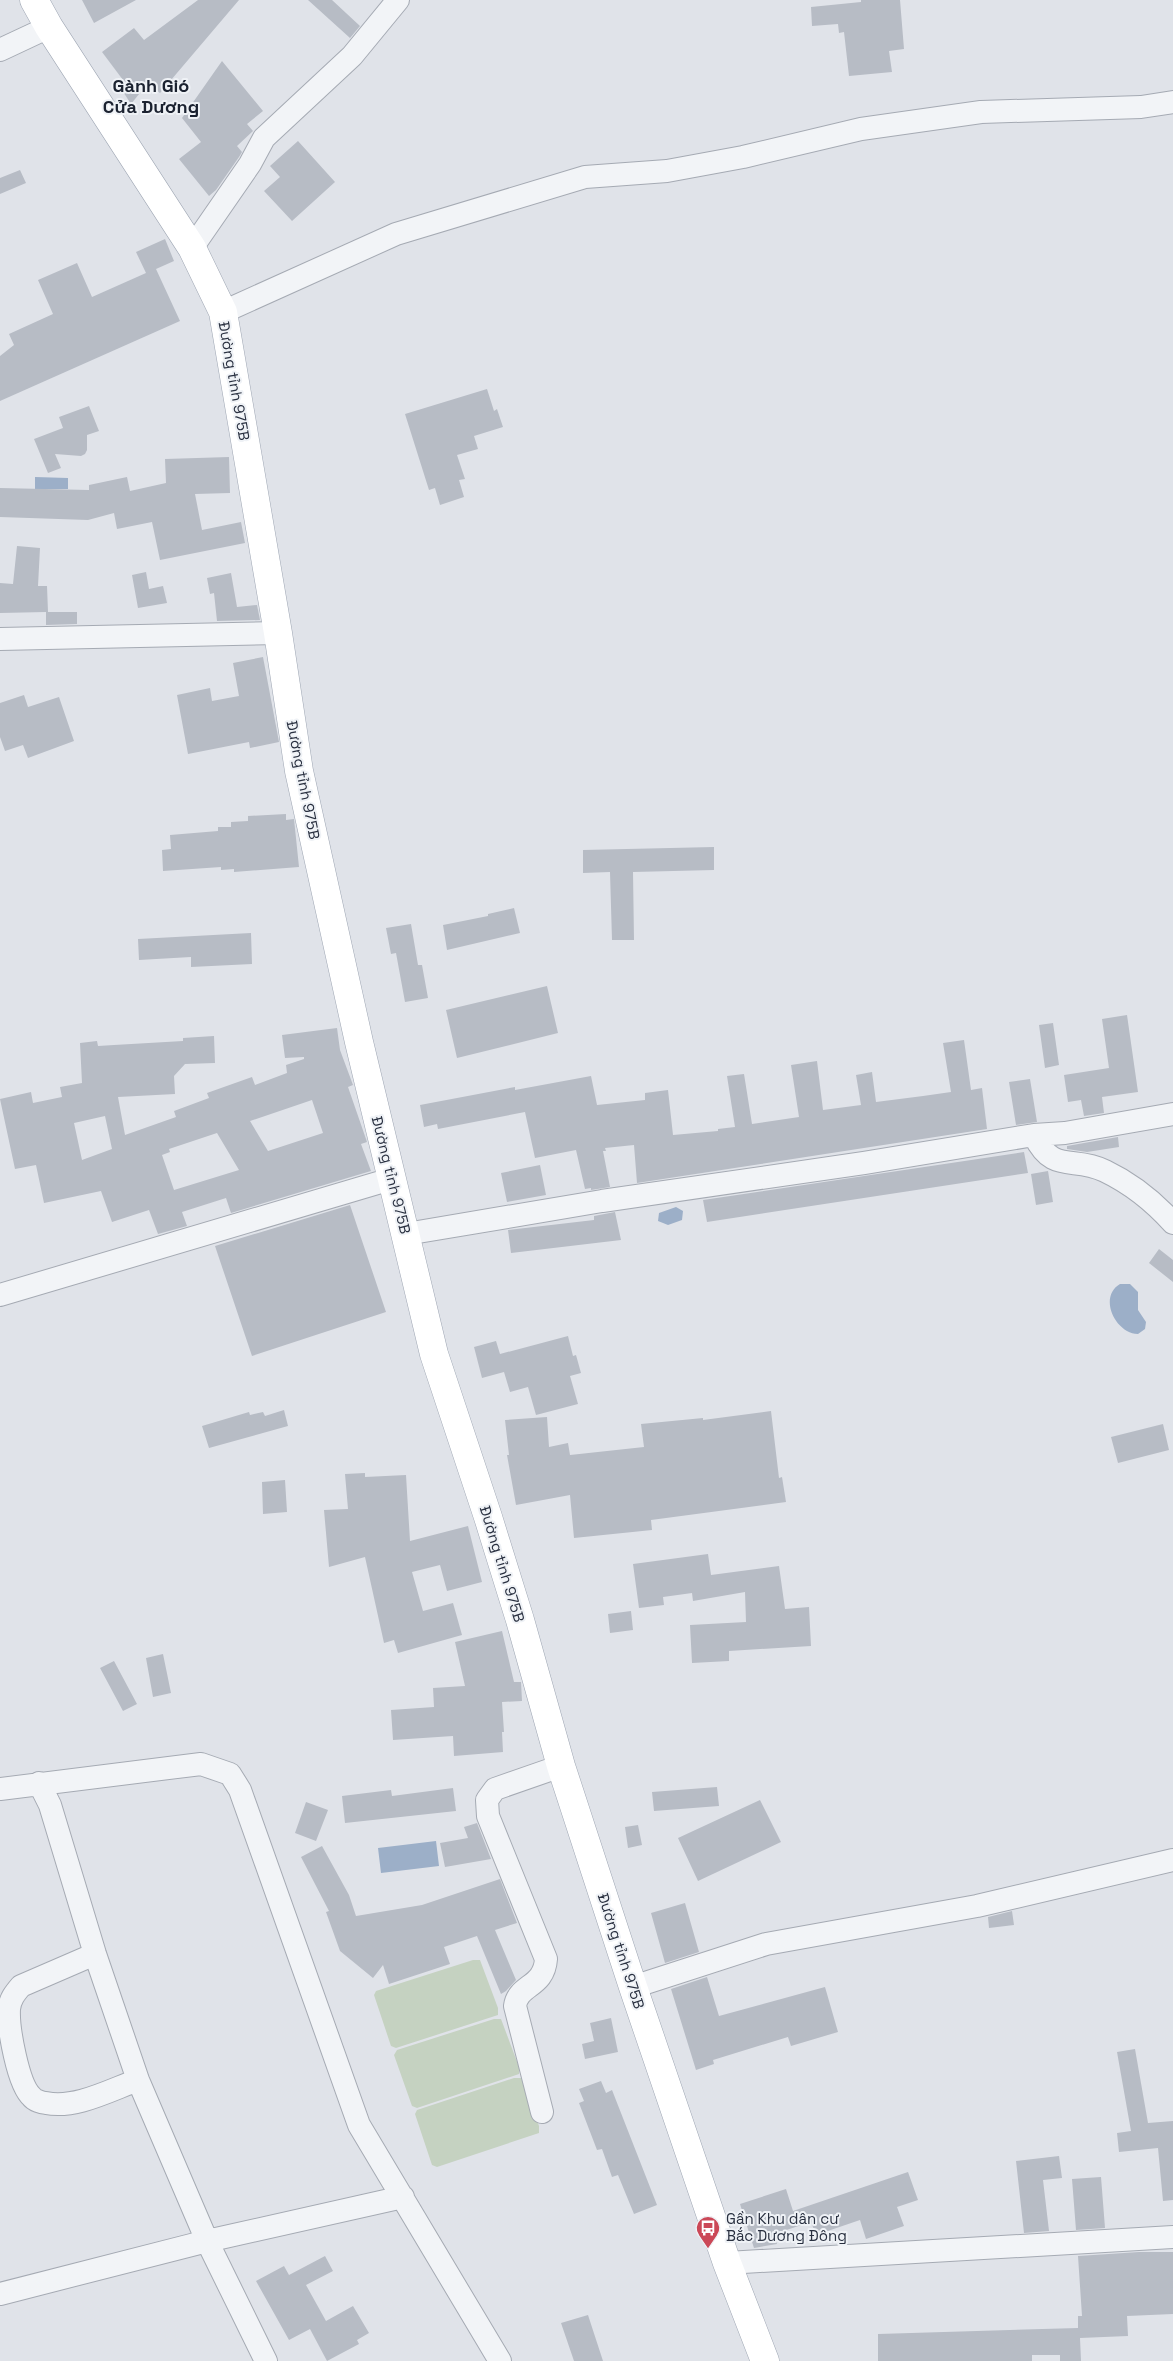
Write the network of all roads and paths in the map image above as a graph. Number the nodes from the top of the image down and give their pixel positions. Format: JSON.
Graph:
{"nodes":[{"id":1,"x":34,"y":0,"type":"edge"},
{"id":2,"x":398,"y":0,"type":"edge"},
{"id":3,"x":49,"y":27,"type":"junction"},
{"id":4,"x":0,"y":50,"type":"edge"},
{"id":5,"x":1173,"y":102,"type":"edge"},
{"id":6,"x":192,"y":248,"type":"junction"},
{"id":7,"x":223,"y":312,"type":"junction"},
{"id":8,"x":278,"y":633,"type":"junction"},
{"id":9,"x":0,"y":639,"type":"edge"},
{"id":10,"x":1173,"y":1114,"type":"edge"},
{"id":11,"x":1034,"y":1135,"type":"junction"},
{"id":12,"x":391,"y":1179,"type":"junction"},
{"id":13,"x":1173,"y":1223,"type":"edge"},
{"id":14,"x":406,"y":1234,"type":"junction"},
{"id":15,"x":0,"y":1295,"type":"edge"},
{"id":16,"x":561,"y":1766,"type":"junction"},
{"id":17,"x":39,"y":1783,"type":"junction"},
{"id":18,"x":0,"y":1789,"type":"edge"},
{"id":19,"x":1173,"y":1860,"type":"edge"},
{"id":20,"x":95,"y":1954,"type":"junction"},
{"id":21,"x":633,"y":1987,"type":"junction"},
{"id":22,"x":138,"y":2080,"type":"junction"},
{"id":23,"x":542,"y":2112,"type":"dead end"},
{"id":24,"x":403,"y":2197,"type":"junction"},
{"id":25,"x":1173,"y":2237,"type":"edge"},
{"id":26,"x":206,"y":2242,"type":"junction"},
{"id":27,"x":727,"y":2263,"type":"junction"},
{"id":28,"x":0,"y":2294,"type":"edge"},
{"id":29,"x":266,"y":2361,"type":"edge"},
{"id":30,"x":500,"y":2361,"type":"edge"},
{"id":31,"x":765,"y":2361,"type":"edge"}],
"edges":[{"from":1,"to":3,"type":"main road","name":"Đường tỉnh 975B"},
{"from":2,"to":6,"type":"street"},
{"from":3,"to":4,"type":"street"},
{"from":3,"to":6,"type":"main road","name":"Đường tỉnh 975B"},
{"from":5,"to":7,"type":"street"},
{"from":6,"to":7,"type":"main road","name":"Đường tỉnh 975B"},
{"from":7,"to":8,"type":"main road","name":"Đường tỉnh 975B"},
{"from":8,"to":9,"type":"street"},
{"from":8,"to":12,"type":"main road","name":"Đường tỉnh 975B"},
{"from":10,"to":11,"type":"street"},
{"from":11,"to":13,"type":"street"},
{"from":11,"to":14,"type":"street"},
{"from":12,"to":14,"type":"main road","name":"Đường tỉnh 975B"},
{"from":12,"to":15,"type":"street"},
{"from":14,"to":16,"type":"main road","name":"Đường tỉnh 975B"},
{"from":16,"to":21,"type":"main road","name":"Đường tỉnh 975B"},
{"from":16,"to":23,"type":"street"},
{"from":17,"to":18,"type":"street"},
{"from":17,"to":20,"type":"street"},
{"from":17,"to":24,"type":"street"},
{"from":19,"to":21,"type":"street"},
{"from":20,"to":22,"type":"street"},
{"from":20,"to":22,"type":"street"},
{"from":21,"to":27,"type":"main road","name":"Đường tỉnh 975B"},
{"from":22,"to":26,"type":"street"},
{"from":24,"to":26,"type":"street"},
{"from":24,"to":30,"type":"street"},
{"from":25,"to":27,"type":"street"},
{"from":26,"to":28,"type":"street"},
{"from":26,"to":29,"type":"street"},
{"from":27,"to":31,"type":"main road","name":"Đường tỉnh 975B"}]}
